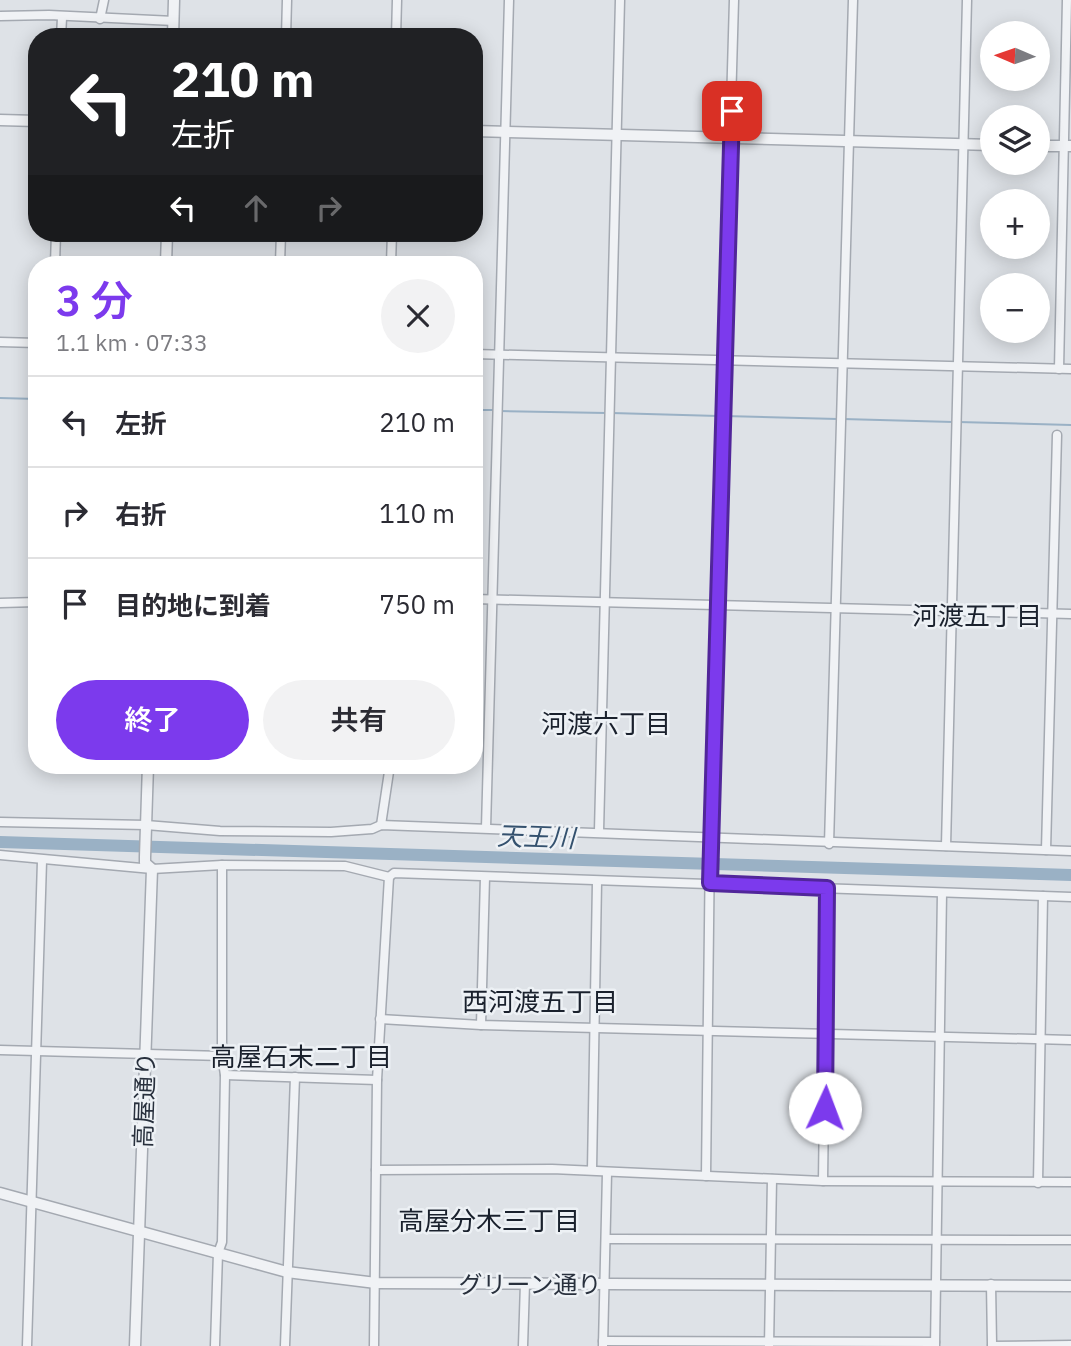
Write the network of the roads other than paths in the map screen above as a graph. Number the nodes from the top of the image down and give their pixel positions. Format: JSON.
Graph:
{"nodes":[{"id":1,"x":104,"y":0,"type":"edge"},
{"id":2,"x":174,"y":0,"type":"edge"},
{"id":3,"x":287,"y":0,"type":"edge"},
{"id":4,"x":397,"y":0,"type":"edge"},
{"id":5,"x":509,"y":0,"type":"edge"},
{"id":6,"x":620,"y":0,"type":"edge"},
{"id":7,"x":734,"y":0,"type":"edge"},
{"id":8,"x":853,"y":0,"type":"edge"},
{"id":9,"x":967,"y":0,"type":"edge"},
{"id":10,"x":1068,"y":0,"type":"edge"},
{"id":11,"x":0,"y":16,"type":"edge"},
{"id":12,"x":62,"y":18,"type":"junction"},
{"id":13,"x":100,"y":19,"type":"junction"},
{"id":14,"x":174,"y":22,"type":"junction"},
{"id":15,"x":61,"y":28,"type":"edge"},
{"id":16,"x":174,"y":28,"type":"edge"},
{"id":17,"x":286,"y":28,"type":"edge"},
{"id":18,"x":396,"y":28,"type":"edge"},
{"id":19,"x":0,"y":120,"type":"edge"},
{"id":20,"x":28,"y":121,"type":"edge"},
{"id":21,"x":483,"y":131,"type":"edge"},
{"id":22,"x":506,"y":132,"type":"junction"},
{"id":23,"x":618,"y":135,"type":"junction"},
{"id":24,"x":731,"y":138,"type":"junction"},
{"id":25,"x":849,"y":141,"type":"junction"},
{"id":26,"x":963,"y":144,"type":"junction"},
{"id":27,"x":980,"y":145,"type":"edge"},
{"id":28,"x":1050,"y":146,"type":"edge"},
{"id":29,"x":1068,"y":146,"type":"edge"},
{"id":30,"x":0,"y":342,"type":"edge"},
{"id":31,"x":28,"y":343,"type":"edge"},
{"id":32,"x":483,"y":354,"type":"edge"},
{"id":33,"x":499,"y":355,"type":"junction"},
{"id":34,"x":611,"y":357,"type":"junction"},
{"id":35,"x":725,"y":360,"type":"junction"},
{"id":36,"x":843,"y":362,"type":"junction"},
{"id":37,"x":958,"y":365,"type":"junction"},
{"id":38,"x":1059,"y":369,"type":"junction"},
{"id":39,"x":1071,"y":369,"type":"edge"},
{"id":40,"x":1057,"y":435,"type":"dead end"},
{"id":41,"x":483,"y":599,"type":"edge"},
{"id":42,"x":494,"y":599,"type":"junction"},
{"id":43,"x":28,"y":602,"type":"edge"},
{"id":44,"x":605,"y":602,"type":"junction"},
{"id":45,"x":0,"y":603,"type":"edge"},
{"id":46,"x":719,"y":604,"type":"junction"},
{"id":47,"x":837,"y":608,"type":"junction"},
{"id":48,"x":951,"y":611,"type":"junction"},
{"id":49,"x":1052,"y":613,"type":"junction"},
{"id":50,"x":1071,"y":614,"type":"edge"},
{"id":51,"x":148,"y":774,"type":"edge"},
{"id":52,"x":389,"y":774,"type":"edge"},
{"id":53,"x":0,"y":822,"type":"edge"},
{"id":54,"x":382,"y":825,"type":"junction"},
{"id":55,"x":486,"y":828,"type":"junction"},
{"id":56,"x":146,"y":829,"type":"junction"},
{"id":57,"x":599,"y":831,"type":"junction"},
{"id":58,"x":710,"y":841,"type":"junction"},
{"id":59,"x":829,"y":844,"type":"junction"},
{"id":60,"x":946,"y":846,"type":"junction"},
{"id":61,"x":1046,"y":850,"type":"junction"},
{"id":62,"x":1071,"y":852,"type":"edge"},
{"id":63,"x":0,"y":855,"type":"edge"},
{"id":64,"x":42,"y":861,"type":"junction"},
{"id":65,"x":222,"y":865,"type":"junction"},
{"id":66,"x":152,"y":869,"type":"junction"},
{"id":67,"x":389,"y":877,"type":"junction"},
{"id":68,"x":485,"y":877,"type":"junction"},
{"id":69,"x":710,"y":880,"type":"junction"},
{"id":70,"x":597,"y":882,"type":"junction"},
{"id":71,"x":827,"y":888,"type":"junction"},
{"id":72,"x":942,"y":893,"type":"junction"},
{"id":73,"x":1042,"y":896,"type":"junction"},
{"id":74,"x":1071,"y":897,"type":"edge"},
{"id":75,"x":380,"y":1019,"type":"junction"},
{"id":76,"x":481,"y":1025,"type":"junction"},
{"id":77,"x":593,"y":1027,"type":"junction"},
{"id":78,"x":708,"y":1032,"type":"junction"},
{"id":79,"x":827,"y":1034,"type":"junction"},
{"id":80,"x":940,"y":1037,"type":"junction"},
{"id":81,"x":1042,"y":1039,"type":"junction"},
{"id":82,"x":1071,"y":1040,"type":"edge"},
{"id":83,"x":0,"y":1050,"type":"edge"},
{"id":84,"x":34,"y":1051,"type":"junction"},
{"id":85,"x":146,"y":1055,"type":"junction"},
{"id":86,"x":222,"y":1056,"type":"junction"},
{"id":87,"x":225,"y":1075,"type":"junction"},
{"id":88,"x":295,"y":1077,"type":"junction"},
{"id":89,"x":377,"y":1080,"type":"junction"},
{"id":90,"x":592,"y":1170,"type":"junction"},
{"id":91,"x":376,"y":1171,"type":"junction"},
{"id":92,"x":607,"y":1173,"type":"junction"},
{"id":93,"x":706,"y":1176,"type":"junction"},
{"id":94,"x":772,"y":1179,"type":"junction"},
{"id":95,"x":822,"y":1181,"type":"junction"},
{"id":96,"x":936,"y":1182,"type":"junction"},
{"id":97,"x":1038,"y":1182,"type":"junction"},
{"id":98,"x":1071,"y":1182,"type":"edge"},
{"id":99,"x":0,"y":1193,"type":"edge"},
{"id":100,"x":31,"y":1201,"type":"junction"},
{"id":101,"x":139,"y":1232,"type":"junction"},
{"id":102,"x":936,"y":1238,"type":"junction"},
{"id":103,"x":606,"y":1239,"type":"junction"},
{"id":104,"x":771,"y":1239,"type":"junction"},
{"id":105,"x":1071,"y":1240,"type":"edge"},
{"id":106,"x":218,"y":1253,"type":"junction"},
{"id":107,"x":287,"y":1272,"type":"junction"},
{"id":108,"x":376,"y":1283,"type":"junction"},
{"id":109,"x":525,"y":1283,"type":"junction"},
{"id":110,"x":604,"y":1284,"type":"junction"},
{"id":111,"x":991,"y":1284,"type":"junction"},
{"id":112,"x":934,"y":1285,"type":"junction"},
{"id":113,"x":770,"y":1286,"type":"junction"},
{"id":114,"x":1071,"y":1286,"type":"edge"},
{"id":115,"x":603,"y":1344,"type":"edge"},
{"id":116,"x":664,"y":1344,"type":"edge"},
{"id":117,"x":718,"y":1344,"type":"edge"},
{"id":118,"x":769,"y":1344,"type":"edge"},
{"id":119,"x":876,"y":1344,"type":"edge"},
{"id":120,"x":935,"y":1344,"type":"edge"},
{"id":121,"x":822,"y":1345,"type":"edge"},
{"id":122,"x":992,"y":1345,"type":"edge"},
{"id":123,"x":1048,"y":1345,"type":"edge"},
{"id":124,"x":1071,"y":1345,"type":"edge"},
{"id":125,"x":27,"y":1346,"type":"edge"},
{"id":126,"x":135,"y":1346,"type":"edge"},
{"id":127,"x":215,"y":1346,"type":"edge"},
{"id":128,"x":285,"y":1346,"type":"edge"},
{"id":129,"x":374,"y":1346,"type":"edge"},
{"id":130,"x":523,"y":1346,"type":"edge"}],
"edges":[{"from":1,"to":13,"type":"street"},
{"from":2,"to":14,"type":"street"},
{"from":3,"to":17,"type":"street"},
{"from":4,"to":18,"type":"street"},
{"from":5,"to":22,"type":"street"},
{"from":6,"to":23,"type":"street"},
{"from":7,"to":24,"type":"street"},
{"from":8,"to":25,"type":"street"},
{"from":9,"to":26,"type":"street"},
{"from":10,"to":29,"type":"street"},
{"from":11,"to":12,"type":"street"},
{"from":12,"to":13,"type":"street"},
{"from":12,"to":15,"type":"street"},
{"from":13,"to":14,"type":"street"},
{"from":14,"to":16,"type":"street"},
{"from":19,"to":20,"type":"street"},
{"from":21,"to":22,"type":"street"},
{"from":22,"to":23,"type":"street"},
{"from":22,"to":33,"type":"street"},
{"from":23,"to":24,"type":"street"},
{"from":23,"to":34,"type":"street"},
{"from":24,"to":25,"type":"street"},
{"from":24,"to":35,"type":"street"},
{"from":25,"to":26,"type":"street"},
{"from":25,"to":36,"type":"street"},
{"from":26,"to":27,"type":"street"},
{"from":26,"to":37,"type":"street"},
{"from":28,"to":29,"type":"street"},
{"from":29,"to":38,"type":"street"},
{"from":30,"to":31,"type":"street"},
{"from":32,"to":33,"type":"street"},
{"from":33,"to":34,"type":"street"},
{"from":33,"to":42,"type":"street"},
{"from":34,"to":35,"type":"street"},
{"from":34,"to":44,"type":"street"},
{"from":35,"to":36,"type":"street"},
{"from":35,"to":46,"type":"street"},
{"from":36,"to":37,"type":"street"},
{"from":36,"to":47,"type":"street"},
{"from":37,"to":38,"type":"street"},
{"from":37,"to":48,"type":"street"},
{"from":38,"to":39,"type":"street"},
{"from":40,"to":49,"type":"street"},
{"from":41,"to":42,"type":"street"},
{"from":42,"to":44,"type":"street"},
{"from":42,"to":55,"type":"street"},
{"from":43,"to":45,"type":"street"},
{"from":44,"to":46,"type":"street"},
{"from":44,"to":57,"type":"street"},
{"from":46,"to":47,"type":"street"},
{"from":46,"to":58,"type":"street"},
{"from":47,"to":48,"type":"street"},
{"from":47,"to":59,"type":"street"},
{"from":48,"to":49,"type":"street"},
{"from":48,"to":60,"type":"street"},
{"from":49,"to":50,"type":"street"},
{"from":49,"to":61,"type":"street"},
{"from":51,"to":56,"type":"street"},
{"from":52,"to":54,"type":"street"},
{"from":53,"to":56,"type":"street"},
{"from":54,"to":55,"type":"street"},
{"from":54,"to":56,"type":"street"},
{"from":55,"to":57,"type":"street"},
{"from":56,"to":66,"type":"street"},
{"from":57,"to":58,"type":"street"},
{"from":58,"to":59,"type":"street"},
{"from":58,"to":69,"type":"street"},
{"from":59,"to":60,"type":"street"},
{"from":60,"to":61,"type":"street"},
{"from":61,"to":62,"type":"street"},
{"from":63,"to":64,"type":"street"},
{"from":64,"to":66,"type":"street"},
{"from":64,"to":84,"type":"street"},
{"from":65,"to":66,"type":"street"},
{"from":65,"to":67,"type":"street"},
{"from":65,"to":86,"type":"street"},
{"from":66,"to":85,"type":"street","name":"高屋通り"},
{"from":67,"to":68,"type":"street"},
{"from":67,"to":75,"type":"street"},
{"from":68,"to":70,"type":"street"},
{"from":68,"to":76,"type":"street"},
{"from":69,"to":70,"type":"street"},
{"from":69,"to":71,"type":"street"},
{"from":69,"to":78,"type":"street"},
{"from":70,"to":77,"type":"street"},
{"from":71,"to":72,"type":"street"},
{"from":71,"to":79,"type":"street"},
{"from":72,"to":73,"type":"street"},
{"from":72,"to":80,"type":"street"},
{"from":73,"to":74,"type":"street"},
{"from":73,"to":81,"type":"street"},
{"from":75,"to":76,"type":"street"},
{"from":75,"to":89,"type":"street"},
{"from":76,"to":77,"type":"street"},
{"from":77,"to":78,"type":"street"},
{"from":77,"to":90,"type":"street"},
{"from":78,"to":79,"type":"street"},
{"from":78,"to":93,"type":"street"},
{"from":79,"to":80,"type":"street"},
{"from":79,"to":95,"type":"street"},
{"from":80,"to":81,"type":"street"},
{"from":80,"to":96,"type":"street"},
{"from":81,"to":82,"type":"street"},
{"from":81,"to":97,"type":"street"},
{"from":83,"to":84,"type":"street"},
{"from":84,"to":85,"type":"street"},
{"from":84,"to":100,"type":"street"},
{"from":85,"to":86,"type":"street"},
{"from":85,"to":101,"type":"street","name":"高屋通り"},
{"from":86,"to":87,"type":"street"},
{"from":87,"to":88,"type":"street"},
{"from":87,"to":106,"type":"street"},
{"from":88,"to":89,"type":"street"},
{"from":88,"to":107,"type":"street"},
{"from":89,"to":91,"type":"street"},
{"from":90,"to":91,"type":"street"},
{"from":90,"to":92,"type":"street"},
{"from":91,"to":108,"type":"street"},
{"from":92,"to":93,"type":"street"},
{"from":92,"to":103,"type":"street"},
{"from":93,"to":94,"type":"street"},
{"from":94,"to":95,"type":"street"},
{"from":94,"to":104,"type":"street"},
{"from":95,"to":96,"type":"street"},
{"from":96,"to":97,"type":"street"},
{"from":96,"to":102,"type":"street"},
{"from":97,"to":98,"type":"street"},
{"from":99,"to":100,"type":"street","name":"グリーン通り"},
{"from":100,"to":101,"type":"street","name":"グリーン通り"},
{"from":100,"to":125,"type":"street"},
{"from":101,"to":106,"type":"street","name":"グリーン通り"},
{"from":101,"to":126,"type":"street","name":"高屋通り"},
{"from":102,"to":104,"type":"street"},
{"from":102,"to":105,"type":"street"},
{"from":102,"to":112,"type":"street"},
{"from":103,"to":104,"type":"street"},
{"from":103,"to":110,"type":"street"},
{"from":104,"to":113,"type":"street"},
{"from":106,"to":107,"type":"street","name":"グリーン通り"},
{"from":106,"to":127,"type":"street"},
{"from":107,"to":108,"type":"street","name":"グリーン通り"},
{"from":107,"to":128,"type":"street"},
{"from":108,"to":109,"type":"street","name":"グリーン通り"},
{"from":108,"to":129,"type":"street"},
{"from":109,"to":110,"type":"street","name":"グリーン通り"},
{"from":109,"to":130,"type":"street"},
{"from":110,"to":113,"type":"street","name":"グリーン通り"},
{"from":110,"to":115,"type":"street"},
{"from":111,"to":112,"type":"street","name":"グリーン通り"},
{"from":111,"to":114,"type":"street","name":"グリーン通り"},
{"from":111,"to":122,"type":"street"},
{"from":112,"to":113,"type":"street","name":"グリーン通り"},
{"from":112,"to":120,"type":"street"},
{"from":113,"to":118,"type":"street"},
{"from":115,"to":116,"type":"street"},
{"from":116,"to":117,"type":"street"},
{"from":117,"to":118,"type":"street"},
{"from":118,"to":121,"type":"street"},
{"from":119,"to":120,"type":"street"},
{"from":119,"to":121,"type":"street"},
{"from":122,"to":123,"type":"street"},
{"from":123,"to":124,"type":"street"}]}
